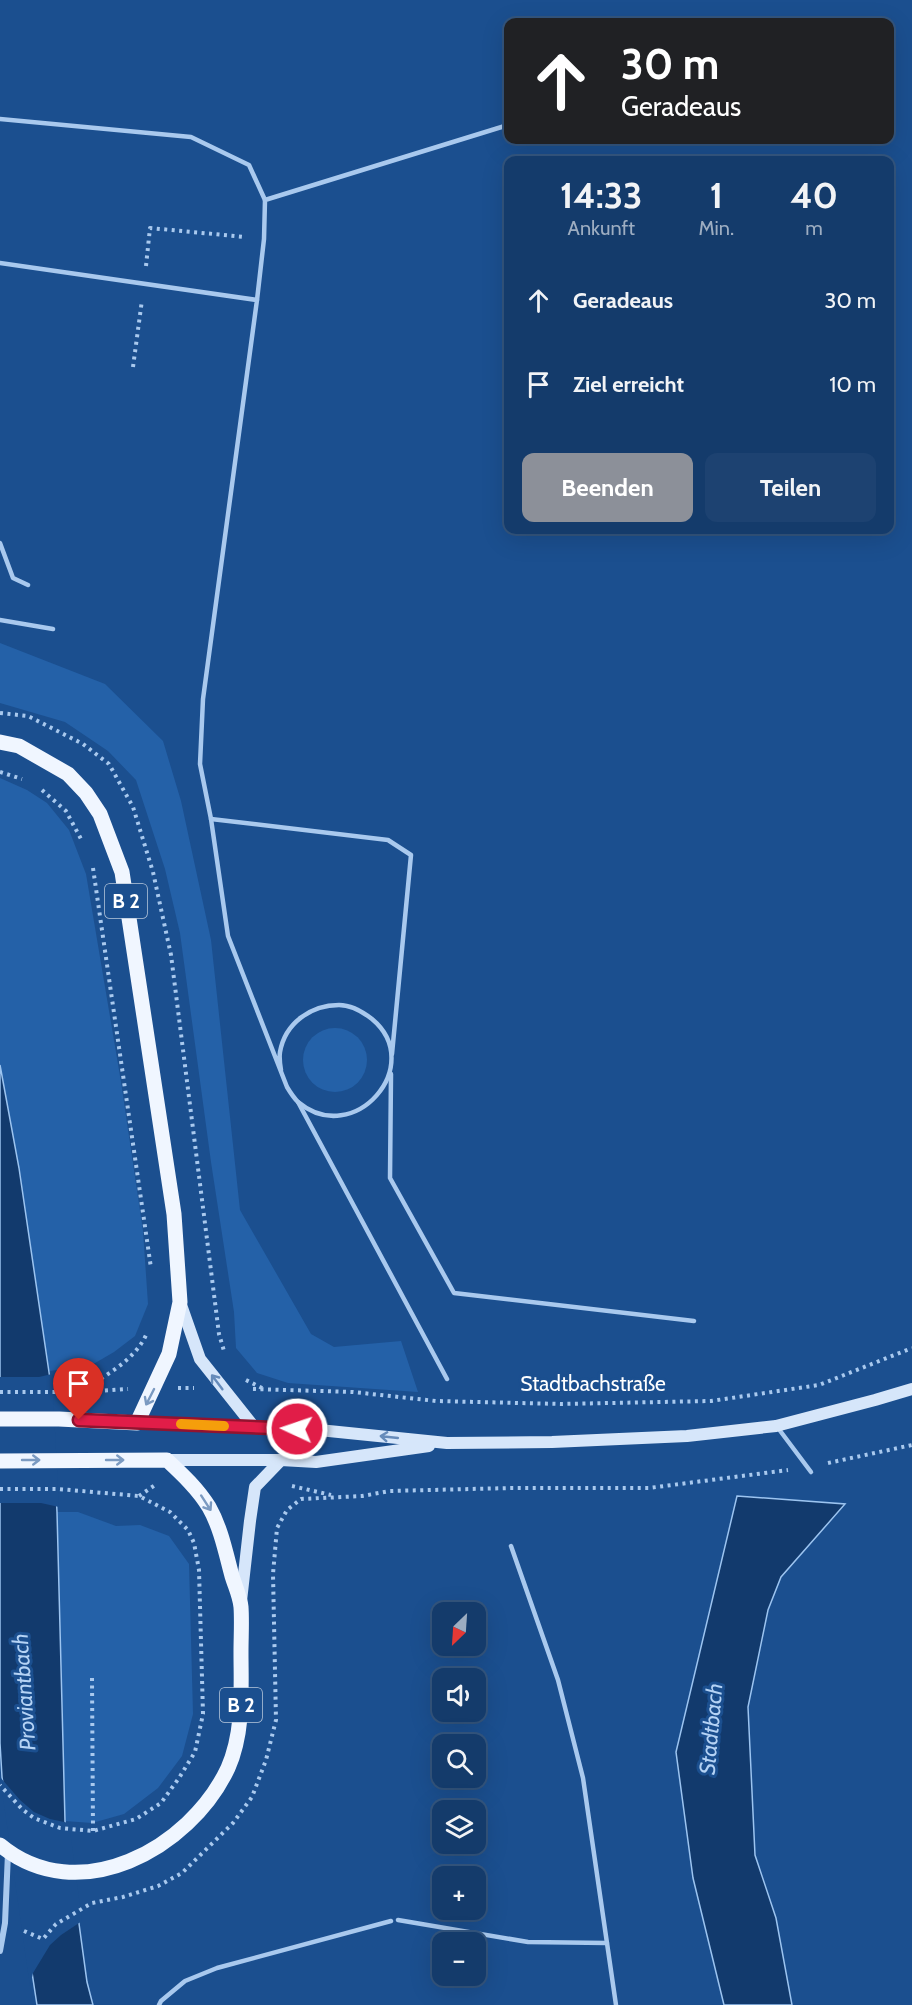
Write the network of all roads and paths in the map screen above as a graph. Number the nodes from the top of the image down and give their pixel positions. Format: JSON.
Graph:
{"nodes":[{"id":1,"x":0,"y":119,"type":"edge"},
{"id":2,"x":504,"y":126,"type":"edge"},
{"id":3,"x":265,"y":200,"type":"junction"},
{"id":4,"x":264,"y":239,"type":"junction"},
{"id":5,"x":0,"y":263,"type":"edge"},
{"id":6,"x":144,"y":284,"type":"junction"},
{"id":7,"x":258,"y":300,"type":"junction"},
{"id":8,"x":133,"y":367,"type":"dead end"},
{"id":9,"x":0,"y":543,"type":"edge"},
{"id":10,"x":28,"y":585,"type":"dead end"},
{"id":11,"x":0,"y":620,"type":"edge"},
{"id":12,"x":53,"y":629,"type":"dead end"},
{"id":13,"x":0,"y":742,"type":"edge"},
{"id":14,"x":0,"y":771,"type":"edge"},
{"id":15,"x":28,"y":782,"type":"dead end"},
{"id":16,"x":36,"y":786,"type":"dead end"},
{"id":17,"x":212,"y":819,"type":"junction"},
{"id":18,"x":83,"y":841,"type":"dead end"},
{"id":19,"x":92,"y":866,"type":"dead end"},
{"id":20,"x":392,"y":1059,"type":"junction"},
{"id":21,"x":280,"y":1070,"type":"junction"},
{"id":22,"x":298,"y":1101,"type":"junction"},
{"id":23,"x":152,"y":1273,"type":"dead end"},
{"id":24,"x":180,"y":1302,"type":"junction"},
{"id":25,"x":694,"y":1321,"type":"dead end"},
{"id":26,"x":149,"y":1328,"type":"dead end"},
{"id":27,"x":912,"y":1348,"type":"edge"},
{"id":28,"x":447,"y":1379,"type":"dead end"},
{"id":29,"x":912,"y":1389,"type":"edge"},
{"id":30,"x":267,"y":1390,"type":"dead end"},
{"id":31,"x":0,"y":1392,"type":"edge"},
{"id":32,"x":63,"y":1392,"type":"dead end"},
{"id":33,"x":81,"y":1392,"type":"dead end"},
{"id":34,"x":0,"y":1419,"type":"edge"},
{"id":35,"x":137,"y":1423,"type":"junction"},
{"id":36,"x":777,"y":1426,"type":"junction"},
{"id":37,"x":254,"y":1427,"type":"junction"},
{"id":38,"x":447,"y":1443,"type":"junction"},
{"id":39,"x":912,"y":1445,"type":"edge"},
{"id":40,"x":167,"y":1460,"type":"junction"},
{"id":41,"x":281,"y":1460,"type":"junction"},
{"id":42,"x":0,"y":1461,"type":"edge"},
{"id":43,"x":808,"y":1466,"type":"junction"},
{"id":44,"x":812,"y":1472,"type":"dead end"},
{"id":45,"x":0,"y":1489,"type":"edge"},
{"id":46,"x":335,"y":1496,"type":"dead end"},
{"id":47,"x":511,"y":1546,"type":"dead end"},
{"id":48,"x":241,"y":1606,"type":"junction"},
{"id":49,"x":92,"y":1678,"type":"dead end"},
{"id":50,"x":0,"y":1785,"type":"edge"},
{"id":51,"x":93,"y":1831,"type":"junction"},
{"id":52,"x":4,"y":1848,"type":"edge"},
{"id":53,"x":92,"y":1903,"type":"dead end"},
{"id":54,"x":398,"y":1920,"type":"dead end"},
{"id":55,"x":391,"y":1921,"type":"dead end"},
{"id":56,"x":4,"y":1923,"type":"junction"},
{"id":57,"x":607,"y":1943,"type":"junction"},
{"id":58,"x":0,"y":1951,"type":"edge"},
{"id":59,"x":159,"y":2005,"type":"edge"},
{"id":60,"x":616,"y":2005,"type":"edge"}],
"edges":[{"from":1,"to":3,"type":"lane"},
{"from":2,"to":3,"type":"lane"},
{"from":3,"to":4,"type":"lane"},
{"from":4,"to":6,"type":"path"},
{"from":4,"to":7,"type":"lane"},
{"from":5,"to":6,"type":"lane"},
{"from":6,"to":7,"type":"lane"},
{"from":6,"to":8,"type":"path"},
{"from":7,"to":17,"type":"lane"},
{"from":9,"to":10,"type":"lane"},
{"from":11,"to":12,"type":"lane"},
{"from":13,"to":24,"type":"main road","number":"B 2"},
{"from":14,"to":15,"type":"path"},
{"from":16,"to":18,"type":"path"},
{"from":17,"to":20,"type":"lane"},
{"from":17,"to":21,"type":"lane"},
{"from":19,"to":23,"type":"path"},
{"from":20,"to":21,"type":"lane"},
{"from":20,"to":22,"type":"lane"},
{"from":20,"to":25,"type":"lane"},
{"from":21,"to":22,"type":"lane"},
{"from":22,"to":28,"type":"lane"},
{"from":24,"to":35,"type":"main road","number":"B 2","one_way":true},
{"from":37,"to":24,"type":"main road","one_way":true},
{"from":26,"to":33,"type":"path"},
{"from":27,"to":30,"type":"path","name":"Stadtbachstraße"},
{"from":29,"to":36,"type":"main road"},
{"from":31,"to":32,"type":"path"},
{"from":34,"to":35,"type":"main road"},
{"from":35,"to":37,"type":"main road"},
{"from":36,"to":38,"type":"main road"},
{"from":36,"to":43,"type":"lane"},
{"from":38,"to":37,"type":"main road","one_way":true},
{"from":38,"to":41,"type":"main road"},
{"from":39,"to":43,"type":"path"},
{"from":40,"to":41,"type":"main road"},
{"from":42,"to":40,"type":"main road","one_way":true},
{"from":40,"to":48,"type":"main road","number":"B 2","one_way":true},
{"from":41,"to":48,"type":"main road"},
{"from":43,"to":44,"type":"lane"},
{"from":43,"to":46,"type":"path"},
{"from":45,"to":51,"type":"path"},
{"from":47,"to":57,"type":"lane"},
{"from":48,"to":52,"type":"main road","number":"B 2"},
{"from":49,"to":51,"type":"path"},
{"from":50,"to":51,"type":"path"},
{"from":52,"to":56,"type":"street"},
{"from":53,"to":56,"type":"path"},
{"from":54,"to":57,"type":"lane"},
{"from":55,"to":59,"type":"lane"},
{"from":56,"to":58,"type":"street"},
{"from":57,"to":60,"type":"lane"}]}
